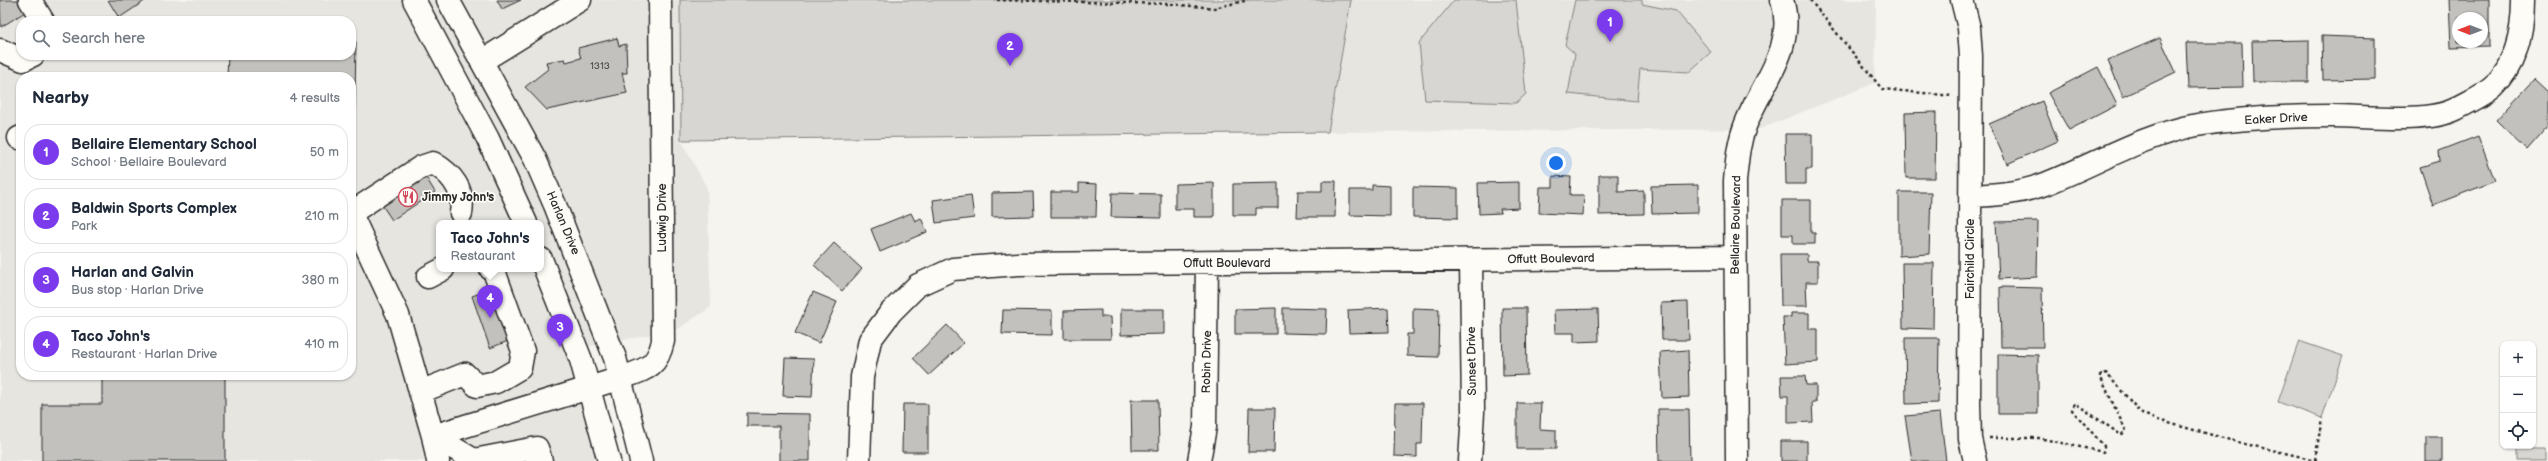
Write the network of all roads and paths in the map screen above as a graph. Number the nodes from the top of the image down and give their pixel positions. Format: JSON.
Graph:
{"nodes":[{"id":1,"x":30,"y":0,"type":"edge"},
{"id":2,"x":414,"y":0,"type":"edge"},
{"id":3,"x":448,"y":0,"type":"edge"},
{"id":4,"x":580,"y":0,"type":"edge"},
{"id":5,"x":660,"y":0,"type":"edge"},
{"id":6,"x":997,"y":0,"type":"edge"},
{"id":7,"x":1248,"y":0,"type":"edge"},
{"id":8,"x":1782,"y":0,"type":"edge"},
{"id":9,"x":1810,"y":0,"type":"edge"},
{"id":10,"x":1962,"y":0,"type":"edge"},
{"id":11,"x":2523,"y":0,"type":"edge"},
{"id":12,"x":40,"y":16,"type":"edge"},
{"id":13,"x":0,"y":50,"type":"edge"},
{"id":14,"x":16,"y":57,"type":"edge"},
{"id":15,"x":482,"y":61,"type":"junction"},
{"id":16,"x":1942,"y":95,"type":"dead end"},
{"id":17,"x":1970,"y":196,"type":"junction"},
{"id":18,"x":356,"y":210,"type":"edge"},
{"id":19,"x":461,"y":212,"type":"dead end"},
{"id":20,"x":525,"y":220,"type":"edge"},
{"id":21,"x":356,"y":224,"type":"edge"},
{"id":22,"x":1735,"y":256,"type":"junction"},
{"id":23,"x":1471,"y":260,"type":"junction"},
{"id":24,"x":1207,"y":263,"type":"junction"},
{"id":25,"x":544,"y":267,"type":"edge"},
{"id":26,"x":494,"y":272,"type":"edge"},
{"id":27,"x":621,"y":378,"type":"junction"},
{"id":28,"x":589,"y":388,"type":"junction"},
{"id":29,"x":420,"y":392,"type":"junction"},
{"id":30,"x":2322,"y":418,"type":"dead end"},
{"id":31,"x":433,"y":436,"type":"junction"},
{"id":32,"x":1970,"y":439,"type":"junction"},
{"id":33,"x":2315,"y":460,"type":"junction"},
{"id":34,"x":438,"y":461,"type":"edge"},
{"id":35,"x":542,"y":461,"type":"edge"},
{"id":36,"x":609,"y":461,"type":"edge"},
{"id":37,"x":641,"y":461,"type":"edge"},
{"id":38,"x":859,"y":461,"type":"edge"},
{"id":39,"x":1200,"y":461,"type":"edge"},
{"id":40,"x":1470,"y":461,"type":"edge"},
{"id":41,"x":1737,"y":461,"type":"edge"},
{"id":42,"x":1975,"y":461,"type":"edge"},
{"id":43,"x":2320,"y":461,"type":"edge"}],
"edges":[{"from":1,"to":12,"type":"street"},
{"from":2,"to":20,"type":"street"},
{"from":3,"to":15,"type":"street","name":"Harlan Drive"},
{"from":4,"to":15,"type":"street"},
{"from":5,"to":27,"type":"street","name":"Ludwig Drive"},
{"from":6,"to":7,"type":"path"},
{"from":8,"to":22,"type":"street","name":"Bellaire Boulevard"},
{"from":9,"to":16,"type":"path"},
{"from":10,"to":17,"type":"street","name":"Fairchild Circle"},
{"from":11,"to":17,"type":"street","name":"Eaker Drive"},
{"from":13,"to":14,"type":"street"},
{"from":15,"to":27,"type":"street","name":"Harlan Drive"},
{"from":17,"to":32,"type":"street","name":"Fairchild Circle"},
{"from":18,"to":19,"type":"street"},
{"from":21,"to":29,"type":"street"},
{"from":22,"to":23,"type":"street","name":"Offutt Boulevard"},
{"from":22,"to":41,"type":"street","name":"Bellaire Boulevard"},
{"from":23,"to":24,"type":"street","name":"Offutt Boulevard"},
{"from":23,"to":40,"type":"street","name":"Sunset Drive"},
{"from":24,"to":38,"type":"street","name":"Offutt Boulevard"},
{"from":24,"to":39,"type":"street","name":"Robin Drive"},
{"from":25,"to":28,"type":"street"},
{"from":26,"to":29,"type":"street"},
{"from":27,"to":28,"type":"street","name":"Ludwig Drive"},
{"from":27,"to":37,"type":"street","name":"Harlan Drive"},
{"from":28,"to":31,"type":"street","name":"Ludwig Drive"},
{"from":28,"to":36,"type":"street"},
{"from":29,"to":31,"type":"street"},
{"from":30,"to":33,"type":"path"},
{"from":31,"to":34,"type":"street"},
{"from":31,"to":35,"type":"street"},
{"from":32,"to":33,"type":"path"},
{"from":32,"to":42,"type":"street","name":"Fairchild Circle"},
{"from":33,"to":43,"type":"path"}]}
